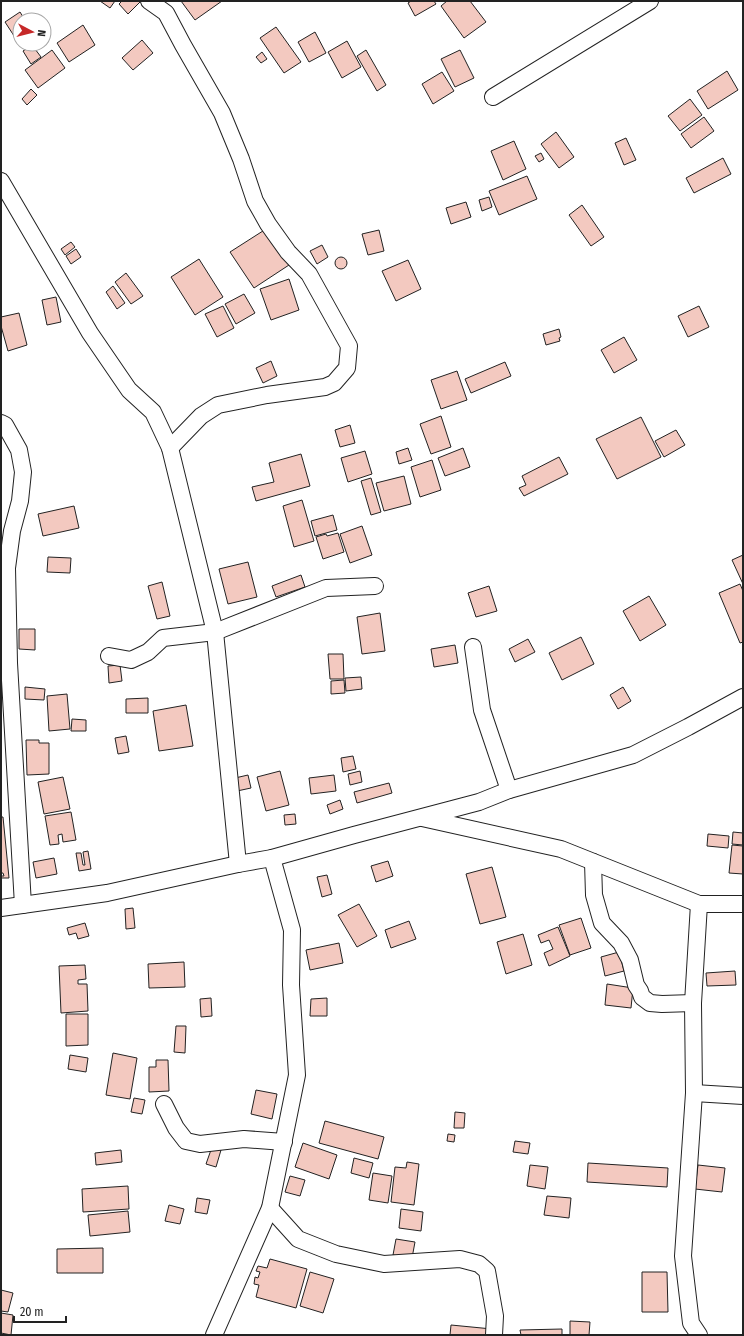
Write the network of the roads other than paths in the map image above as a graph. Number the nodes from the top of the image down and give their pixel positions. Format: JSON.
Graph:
{"nodes":[{"id":1,"x":149,"y":1,"type":"edge"},
{"id":2,"x":650,"y":1,"type":"edge"},
{"id":3,"x":493,"y":97,"type":"dead end"},
{"id":4,"x":1,"y":181,"type":"edge"},
{"id":5,"x":1,"y":423,"type":"edge"},
{"id":6,"x":170,"y":448,"type":"junction"},
{"id":7,"x":375,"y":586,"type":"dead end"},
{"id":8,"x":215,"y":632,"type":"junction"},
{"id":9,"x":5,"y":638,"type":"edge"},
{"id":10,"x":473,"y":648,"type":"dead end"},
{"id":11,"x":109,"y":656,"type":"dead end"},
{"id":12,"x":743,"y":697,"type":"edge"},
{"id":13,"x":509,"y":790,"type":"junction"},
{"id":14,"x":420,"y":817,"type":"junction"},
{"id":15,"x":272,"y":858,"type":"junction"},
{"id":16,"x":593,"y":862,"type":"junction"},
{"id":17,"x":238,"y":864,"type":"junction"},
{"id":18,"x":699,"y":904,"type":"junction"},
{"id":19,"x":743,"y":904,"type":"edge"},
{"id":20,"x":23,"y":905,"type":"junction"},
{"id":21,"x":1,"y":908,"type":"edge"},
{"id":22,"x":693,"y":1002,"type":"junction"},
{"id":23,"x":694,"y":1093,"type":"junction"},
{"id":24,"x":743,"y":1096,"type":"edge"},
{"id":25,"x":164,"y":1104,"type":"dead end"},
{"id":26,"x":284,"y":1142,"type":"junction"},
{"id":27,"x":270,"y":1208,"type":"junction"},
{"id":28,"x":214,"y":1335,"type":"edge"},
{"id":29,"x":494,"y":1335,"type":"edge"},
{"id":30,"x":699,"y":1335,"type":"edge"}],
"edges":[{"from":1,"to":6,"type":"street"},
{"from":2,"to":3,"type":"street"},
{"from":4,"to":6,"type":"street"},
{"from":5,"to":9,"type":"street"},
{"from":6,"to":8,"type":"street"},
{"from":7,"to":8,"type":"street"},
{"from":8,"to":11,"type":"street"},
{"from":8,"to":17,"type":"street"},
{"from":9,"to":20,"type":"street"},
{"from":10,"to":13,"type":"street"},
{"from":12,"to":13,"type":"street"},
{"from":13,"to":14,"type":"street"},
{"from":14,"to":15,"type":"street"},
{"from":14,"to":16,"type":"street"},
{"from":15,"to":17,"type":"street"},
{"from":15,"to":26,"type":"street"},
{"from":16,"to":18,"type":"street"},
{"from":16,"to":22,"type":"street"},
{"from":17,"to":20,"type":"street"},
{"from":18,"to":19,"type":"street"},
{"from":18,"to":22,"type":"street"},
{"from":20,"to":21,"type":"street"},
{"from":22,"to":23,"type":"street"},
{"from":23,"to":24,"type":"street"},
{"from":23,"to":30,"type":"street"},
{"from":25,"to":26,"type":"street"},
{"from":26,"to":27,"type":"street"},
{"from":27,"to":28,"type":"street"},
{"from":27,"to":29,"type":"street"}]}
